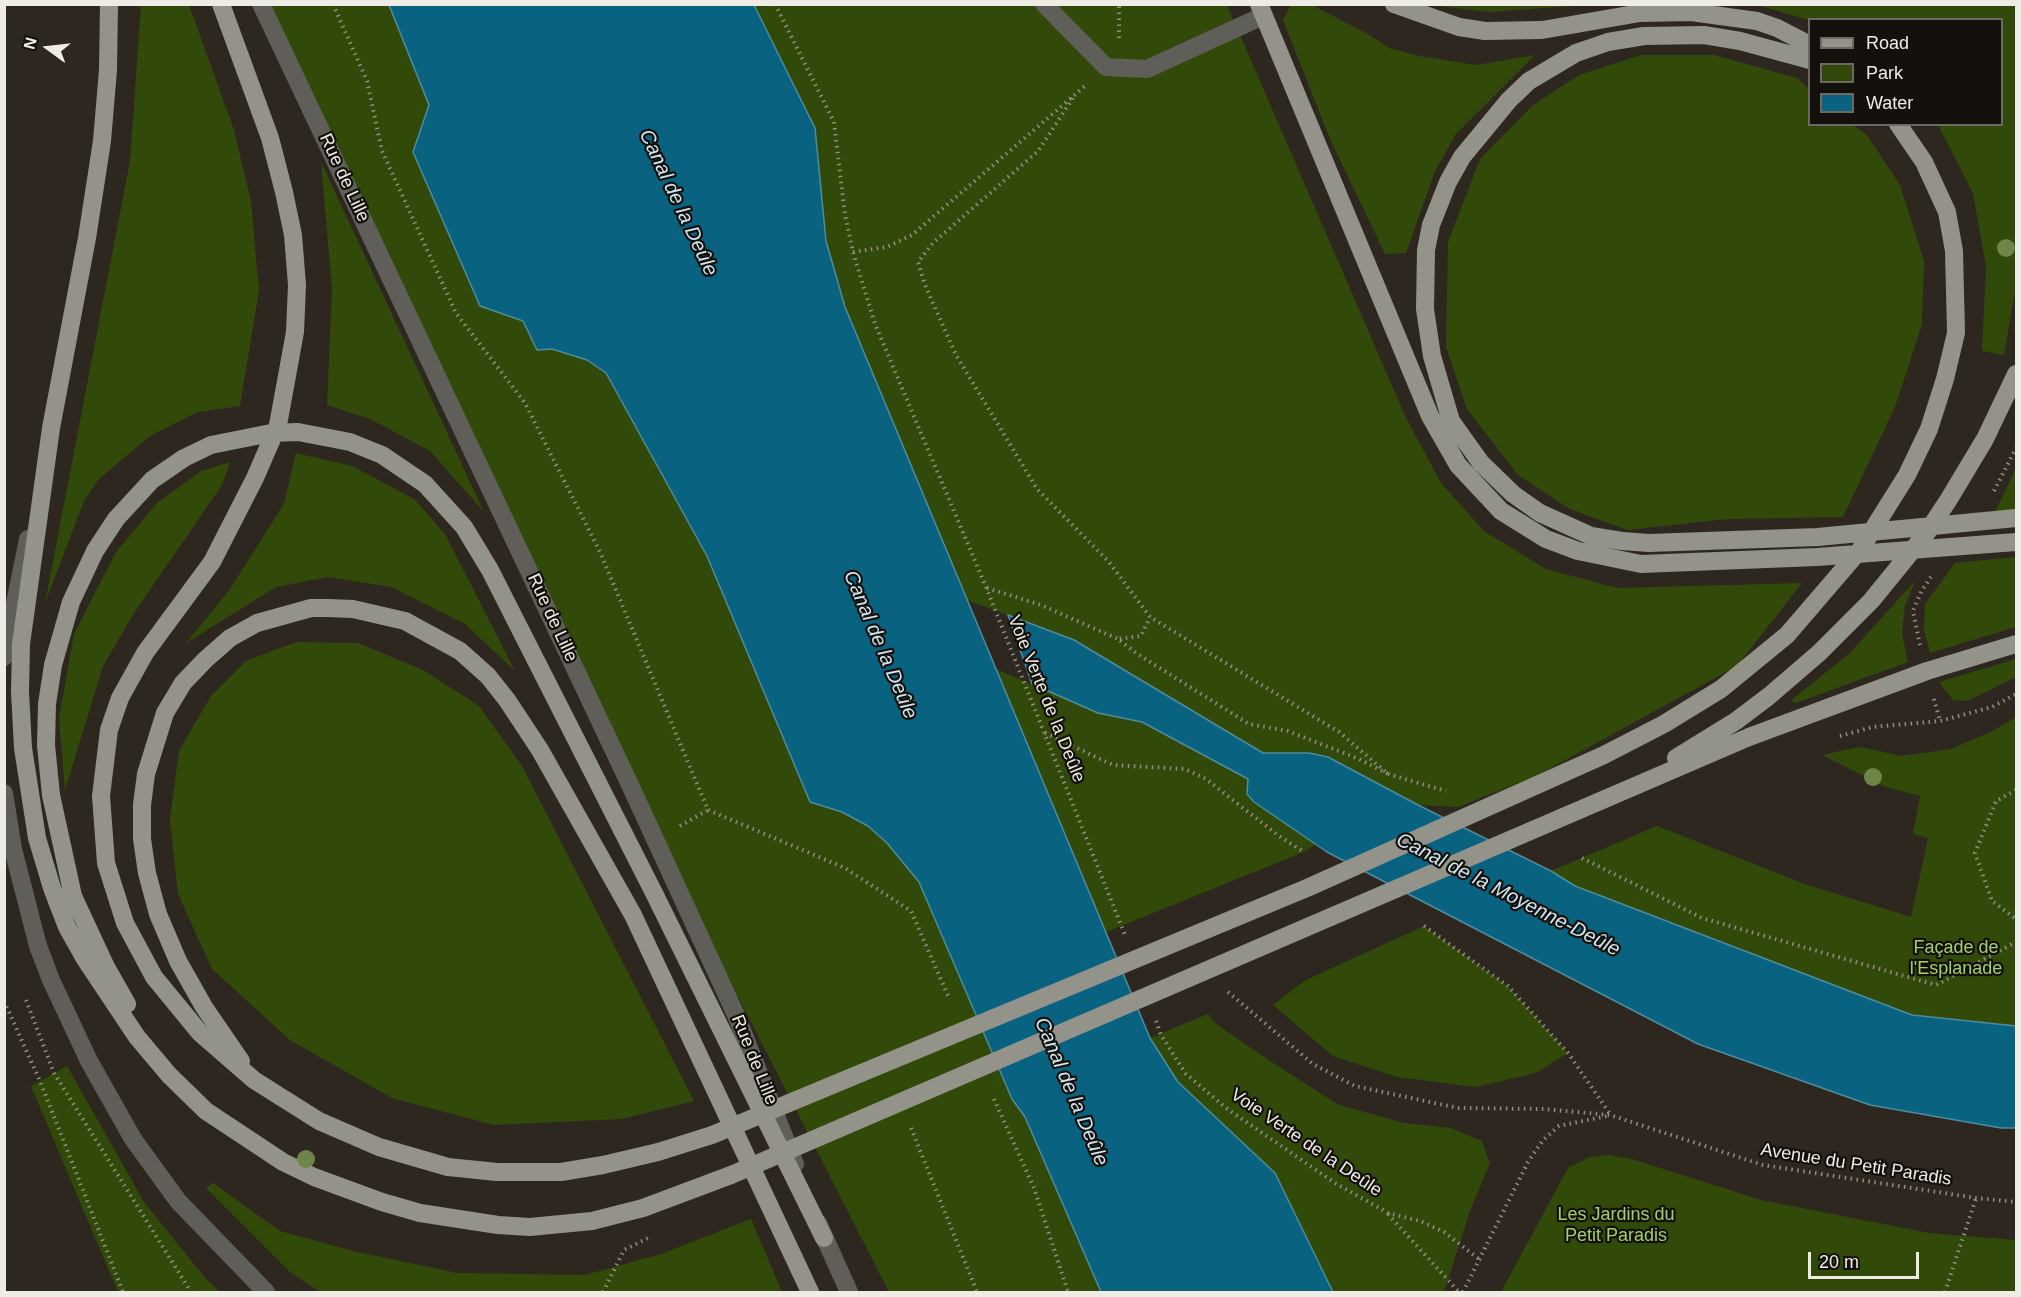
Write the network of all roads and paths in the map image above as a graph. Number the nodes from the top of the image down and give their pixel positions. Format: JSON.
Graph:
{"nodes":[{"id":1,"x":109,"y":4,"type":"edge"},
{"id":2,"x":221,"y":4,"type":"edge"},
{"id":3,"x":261,"y":4,"type":"edge"},
{"id":4,"x":333,"y":4,"type":"edge"},
{"id":5,"x":775,"y":4,"type":"edge"},
{"id":6,"x":1044,"y":4,"type":"edge"},
{"id":7,"x":1119,"y":4,"type":"edge"},
{"id":8,"x":1394,"y":4,"type":"edge"},
{"id":9,"x":1261,"y":10,"type":"edge"},
{"id":10,"x":1808,"y":44,"type":"edge"},
{"id":11,"x":1118,"y":49,"type":"dead end"},
{"id":12,"x":1808,"y":60,"type":"edge"},
{"id":13,"x":1106,"y":67,"type":"junction"},
{"id":14,"x":1073,"y":98,"type":"junction"},
{"id":15,"x":1899,"y":126,"type":"edge"},
{"id":16,"x":853,"y":252,"type":"junction"},
{"id":17,"x":2016,"y":374,"type":"edge"},
{"id":18,"x":51,"y":428,"type":"junction"},
{"id":19,"x":2016,"y":448,"type":"edge"},
{"id":20,"x":1993,"y":492,"type":"dead end"},
{"id":21,"x":2016,"y":518,"type":"edge"},
{"id":22,"x":2016,"y":542,"type":"edge"},
{"id":23,"x":1931,"y":577,"type":"dead end"},
{"id":24,"x":986,"y":587,"type":"junction"},
{"id":25,"x":1150,"y":618,"type":"junction"},
{"id":26,"x":1118,"y":639,"type":"junction"},
{"id":27,"x":1918,"y":640,"type":"dead end"},
{"id":28,"x":2016,"y":644,"type":"edge"},
{"id":29,"x":4,"y":657,"type":"edge"},
{"id":30,"x":2016,"y":694,"type":"edge"},
{"id":31,"x":1045,"y":733,"type":"junction"},
{"id":32,"x":1839,"y":737,"type":"dead end"},
{"id":33,"x":1388,"y":774,"type":"junction"},
{"id":34,"x":2016,"y":790,"type":"edge"},
{"id":35,"x":1446,"y":791,"type":"dead end"},
{"id":36,"x":4,"y":793,"type":"edge"},
{"id":37,"x":708,"y":810,"type":"junction"},
{"id":38,"x":1567,"y":814,"type":"junction"},
{"id":39,"x":679,"y":826,"type":"dead end"},
{"id":40,"x":1304,"y":852,"type":"dead end"},
{"id":41,"x":1582,"y":858,"type":"dead end"},
{"id":42,"x":2016,"y":919,"type":"edge"},
{"id":43,"x":1424,"y":926,"type":"dead end"},
{"id":44,"x":2016,"y":942,"type":"edge"},
{"id":45,"x":1129,"y":946,"type":"dead end"},
{"id":46,"x":1228,"y":992,"type":"dead end"},
{"id":47,"x":949,"y":998,"type":"dead end"},
{"id":48,"x":4,"y":1001,"type":"edge"},
{"id":49,"x":1153,"y":1013,"type":"dead end"},
{"id":50,"x":169,"y":1076,"type":"junction"},
{"id":51,"x":254,"y":1080,"type":"junction"},
{"id":52,"x":994,"y":1099,"type":"dead end"},
{"id":53,"x":1610,"y":1115,"type":"junction"},
{"id":54,"x":909,"y":1124,"type":"dead end"},
{"id":55,"x":1976,"y":1198,"type":"junction"},
{"id":56,"x":2016,"y":1202,"type":"edge"},
{"id":57,"x":1388,"y":1213,"type":"junction"},
{"id":58,"x":654,"y":1235,"type":"dead end"},
{"id":59,"x":824,"y":1239,"type":"junction"},
{"id":60,"x":1479,"y":1259,"type":"junction"},
{"id":61,"x":123,"y":1293,"type":"edge"},
{"id":62,"x":266,"y":1293,"type":"edge"},
{"id":63,"x":603,"y":1293,"type":"edge"},
{"id":64,"x":810,"y":1293,"type":"edge"},
{"id":65,"x":849,"y":1293,"type":"edge"},
{"id":66,"x":977,"y":1293,"type":"edge"},
{"id":67,"x":1068,"y":1293,"type":"edge"},
{"id":68,"x":1459,"y":1293,"type":"edge"},
{"id":69,"x":1463,"y":1293,"type":"edge"},
{"id":70,"x":1945,"y":1293,"type":"edge"}],
"edges":[{"from":1,"to":18,"type":"main road"},
{"from":2,"to":51,"type":"main road"},
{"from":3,"to":59,"type":"street","name":"Rue de Lille"},
{"from":4,"to":37,"type":"path"},
{"from":5,"to":16,"type":"path","name":"Voie Verte de la Deûle"},
{"from":6,"to":13,"type":"street"},
{"from":7,"to":11,"type":"path"},
{"from":8,"to":10,"type":"main road"},
{"from":9,"to":13,"type":"street"},
{"from":9,"to":22,"type":"main road"},
{"from":12,"to":21,"type":"main road"},
{"from":13,"to":14,"type":"path"},
{"from":14,"to":16,"type":"path"},
{"from":14,"to":25,"type":"path"},
{"from":15,"to":51,"type":"main road"},
{"from":16,"to":24,"type":"path","name":"Voie Verte de la Deûle"},
{"from":17,"to":38,"type":"main road"},
{"from":18,"to":29,"type":"street"},
{"from":18,"to":50,"type":"main road"},
{"from":19,"to":20,"type":"path"},
{"from":23,"to":27,"type":"path"},
{"from":24,"to":26,"type":"path"},
{"from":24,"to":31,"type":"path","name":"Voie Verte de la Deûle"},
{"from":25,"to":26,"type":"path"},
{"from":25,"to":33,"type":"path"},
{"from":26,"to":33,"type":"path"},
{"from":28,"to":38,"type":"main road"},
{"from":30,"to":32,"type":"path"},
{"from":31,"to":40,"type":"path"},
{"from":31,"to":45,"type":"path","name":"Voie Verte de la Deûle"},
{"from":33,"to":35,"type":"path"},
{"from":34,"to":42,"type":"path"},
{"from":36,"to":62,"type":"street"},
{"from":37,"to":39,"type":"path"},
{"from":37,"to":47,"type":"path"},
{"from":38,"to":50,"type":"main road"},
{"from":41,"to":44,"type":"path"},
{"from":43,"to":53,"type":"path"},
{"from":46,"to":53,"type":"path","name":"Avenue du Petit Paradis"},
{"from":48,"to":61,"type":"path"},
{"from":49,"to":57,"type":"path","name":"Voie Verte de la Deûle"},
{"from":50,"to":59,"type":"main road"},
{"from":51,"to":64,"type":"main road"},
{"from":52,"to":67,"type":"path"},
{"from":53,"to":55,"type":"path","name":"Avenue du Petit Paradis"},
{"from":53,"to":60,"type":"path"},
{"from":54,"to":66,"type":"path"},
{"from":55,"to":56,"type":"path","name":"Avenue du Petit Paradis"},
{"from":55,"to":70,"type":"path"},
{"from":57,"to":60,"type":"path","name":"Voie Verte de la Deûle"},
{"from":57,"to":68,"type":"path"},
{"from":58,"to":63,"type":"path"},
{"from":59,"to":65,"type":"street","name":"Rue de Lille"},
{"from":60,"to":69,"type":"path"}]}
